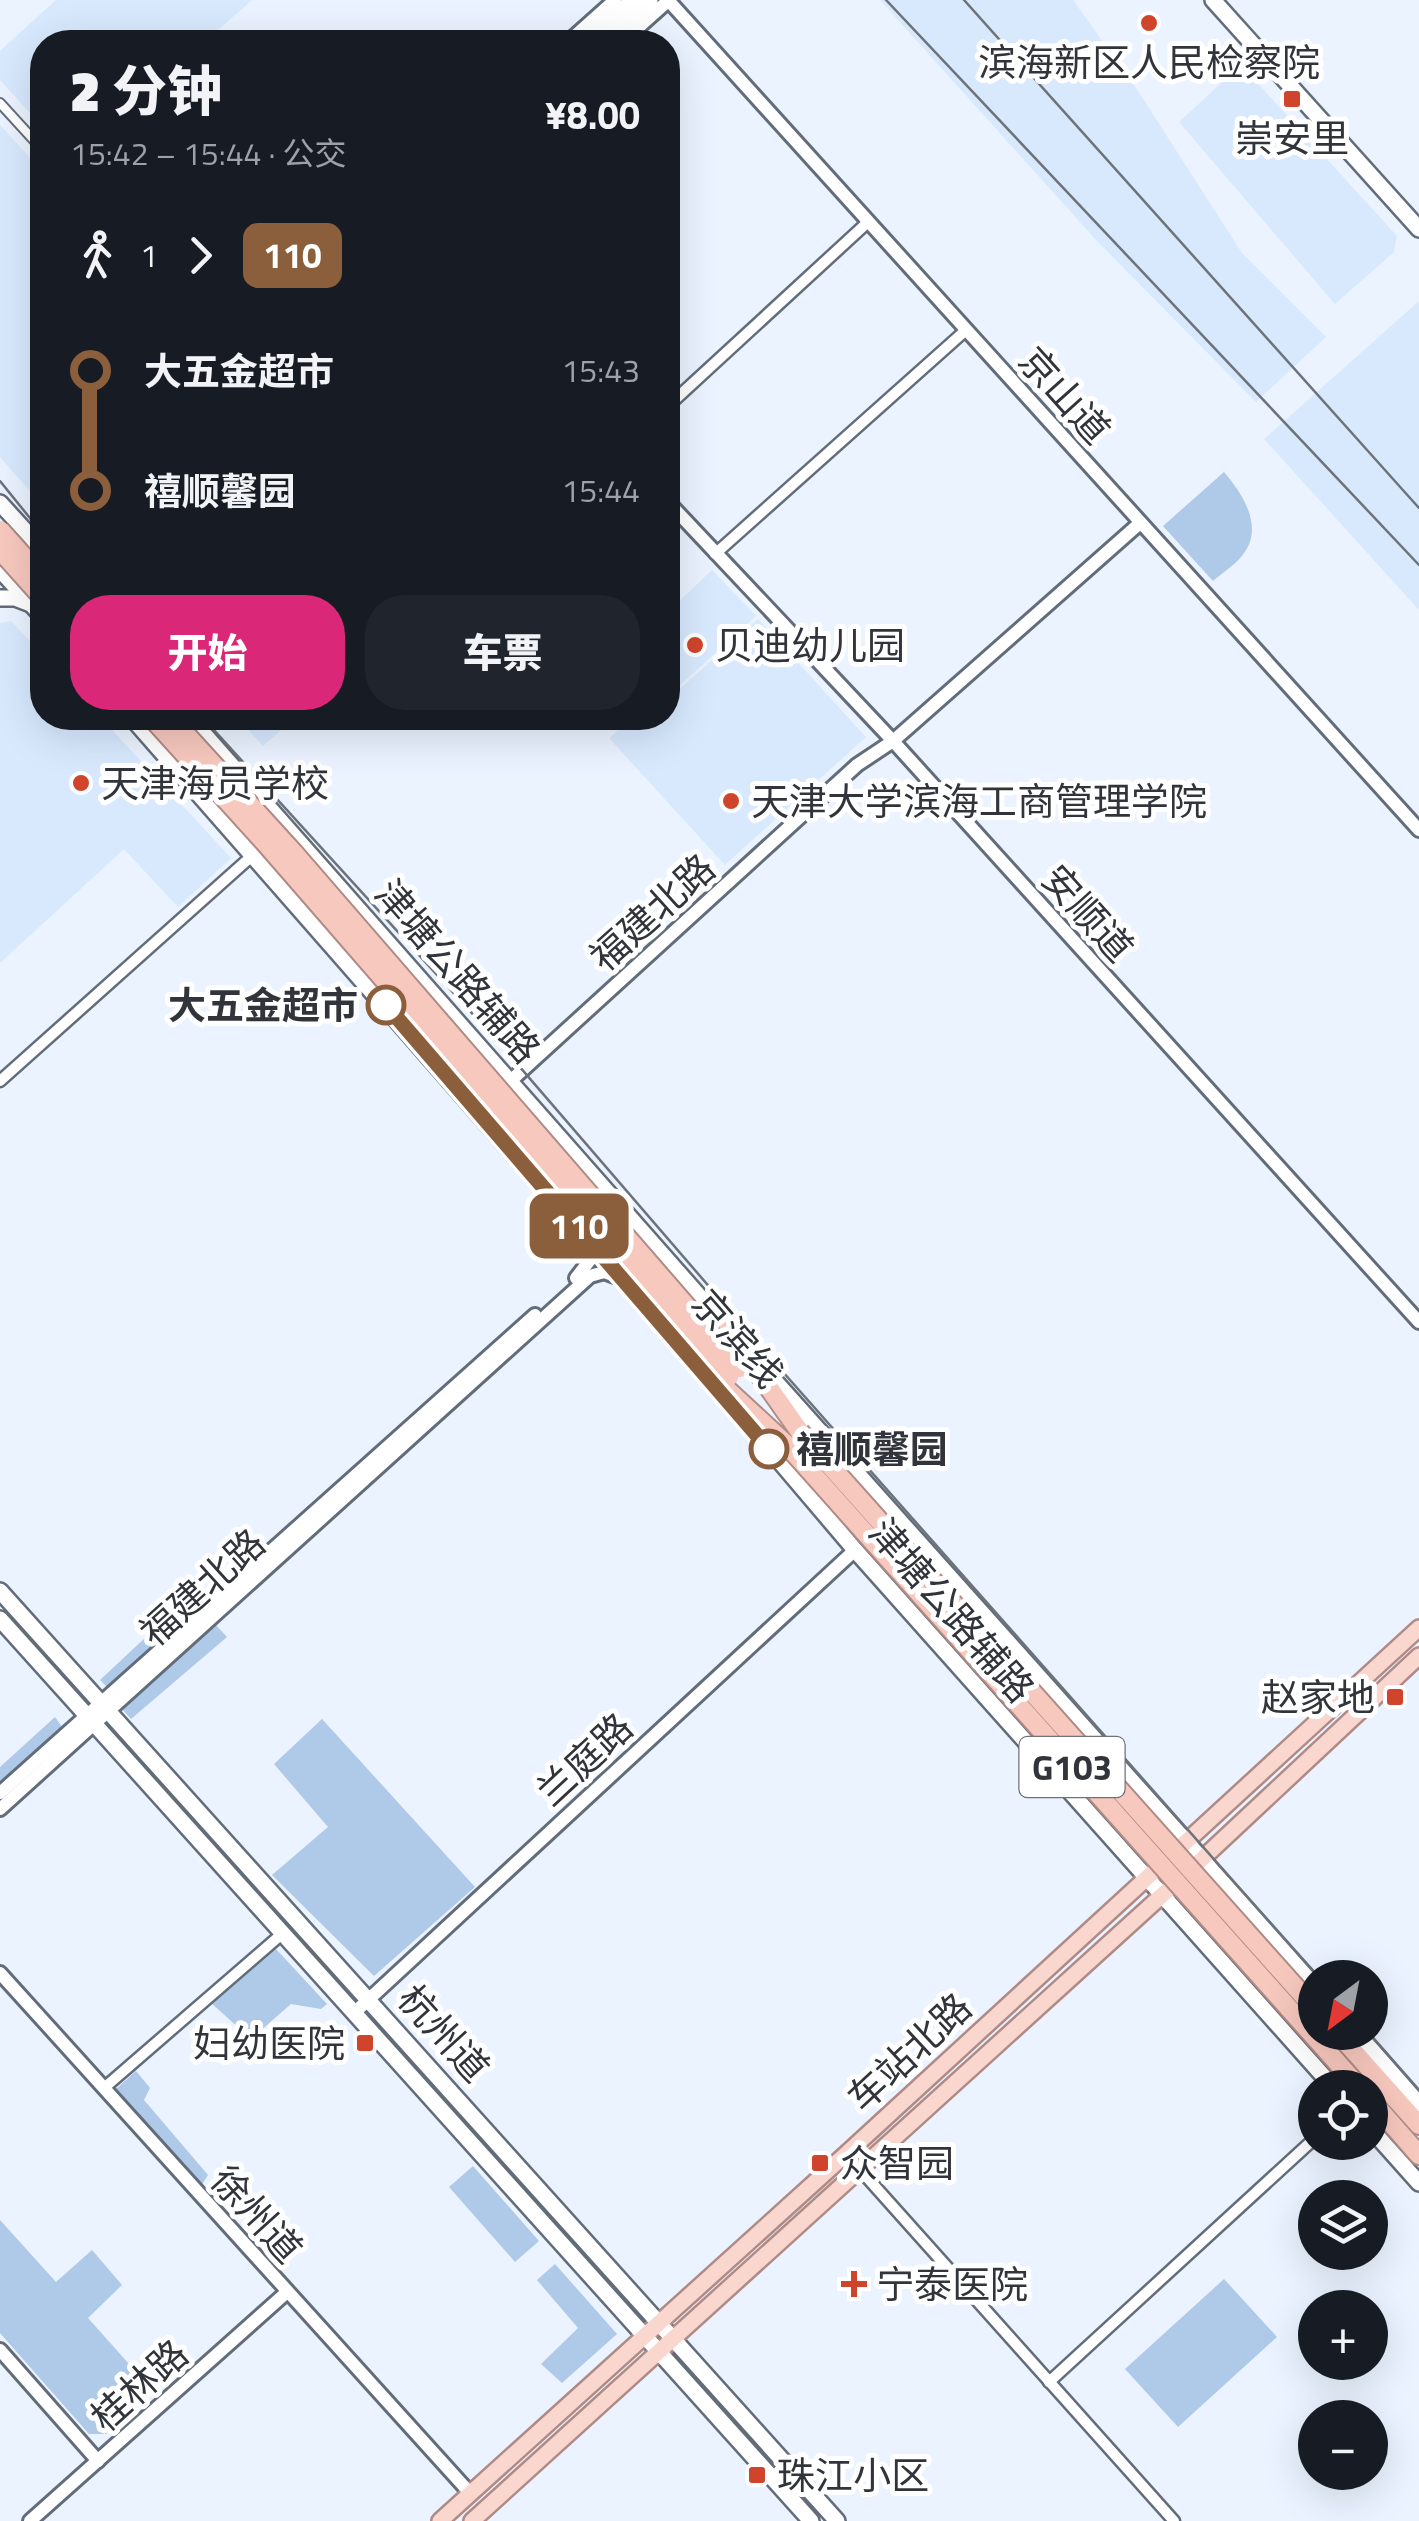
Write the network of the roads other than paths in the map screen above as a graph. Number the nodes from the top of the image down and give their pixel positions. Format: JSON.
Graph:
{"nodes":[{"id":1,"x":615,"y":0,"type":"edge"},
{"id":2,"x":633,"y":0,"type":"edge"},
{"id":3,"x":668,"y":0,"type":"edge"},
{"id":4,"x":1212,"y":0,"type":"edge"},
{"id":5,"x":1227,"y":0,"type":"edge"},
{"id":6,"x":650,"y":1,"type":"edge"},
{"id":7,"x":581,"y":30,"type":"edge"},
{"id":8,"x":599,"y":30,"type":"edge"},
{"id":9,"x":617,"y":30,"type":"edge"},
{"id":10,"x":635,"y":30,"type":"edge"},
{"id":11,"x":0,"y":103,"type":"edge"},
{"id":12,"x":30,"y":136,"type":"edge"},
{"id":13,"x":1419,"y":214,"type":"edge"},
{"id":14,"x":868,"y":222,"type":"junction"},
{"id":15,"x":1419,"y":229,"type":"edge"},
{"id":16,"x":966,"y":330,"type":"junction"},
{"id":17,"x":680,"y":395,"type":"edge"},
{"id":18,"x":0,"y":503,"type":"edge"},
{"id":19,"x":680,"y":515,"type":"edge"},
{"id":20,"x":1140,"y":523,"type":"junction"},
{"id":21,"x":0,"y":530,"type":"edge"},
{"id":22,"x":30,"y":531,"type":"edge"},
{"id":23,"x":0,"y":550,"type":"edge"},
{"id":24,"x":30,"y":551,"type":"edge"},
{"id":25,"x":715,"y":554,"type":"junction"},
{"id":26,"x":30,"y":558,"type":"edge"},
{"id":27,"x":30,"y":564,"type":"edge"},
{"id":28,"x":24,"y":569,"type":"junction"},
{"id":29,"x":2,"y":581,"type":"edge"},
{"id":30,"x":30,"y":592,"type":"edge"},
{"id":31,"x":30,"y":593,"type":"edge"},
{"id":32,"x":30,"y":600,"type":"edge"},
{"id":33,"x":143,"y":730,"type":"edge"},
{"id":34,"x":163,"y":730,"type":"edge"},
{"id":35,"x":181,"y":730,"type":"edge"},
{"id":36,"x":201,"y":730,"type":"edge"},
{"id":37,"x":893,"y":741,"type":"junction"},
{"id":38,"x":1419,"y":830,"type":"edge"},
{"id":39,"x":254,"y":854,"type":"junction"},
{"id":40,"x":510,"y":1080,"type":"junction"},
{"id":41,"x":0,"y":1081,"type":"edge"},
{"id":42,"x":478,"y":1110,"type":"junction"},
{"id":43,"x":583,"y":1231,"type":"junction"},
{"id":44,"x":629,"y":1284,"type":"junction"},
{"id":45,"x":1419,"y":1322,"type":"edge"},
{"id":46,"x":724,"y":1324,"type":"junction"},
{"id":47,"x":695,"y":1360,"type":"junction"},
{"id":48,"x":734,"y":1372,"type":"junction"},
{"id":49,"x":793,"y":1438,"type":"junction"},
{"id":50,"x":855,"y":1550,"type":"junction"},
{"id":51,"x":0,"y":1591,"type":"edge"},
{"id":52,"x":0,"y":1619,"type":"edge"},
{"id":53,"x":1419,"y":1628,"type":"edge"},
{"id":54,"x":1419,"y":1656,"type":"edge"},
{"id":55,"x":105,"y":1708,"type":"junction"},
{"id":56,"x":91,"y":1721,"type":"junction"},
{"id":57,"x":0,"y":1793,"type":"edge"},
{"id":58,"x":0,"y":1810,"type":"edge"},
{"id":59,"x":1186,"y":1841,"type":"junction"},
{"id":60,"x":1202,"y":1860,"type":"junction"},
{"id":61,"x":1146,"y":1878,"type":"junction"},
{"id":62,"x":1162,"y":1896,"type":"junction"},
{"id":63,"x":283,"y":1933,"type":"junction"},
{"id":64,"x":1298,"y":1967,"type":"edge"},
{"id":65,"x":0,"y":1973,"type":"edge"},
{"id":66,"x":1298,"y":1990,"type":"edge"},
{"id":67,"x":369,"y":1999,"type":"junction"},
{"id":68,"x":354,"y":2013,"type":"junction"},
{"id":69,"x":1352,"y":2050,"type":"edge"},
{"id":70,"x":1373,"y":2050,"type":"edge"},
{"id":71,"x":1318,"y":2070,"type":"edge"},
{"id":72,"x":1344,"y":2070,"type":"edge"},
{"id":73,"x":104,"y":2088,"type":"junction"},
{"id":74,"x":1415,"y":2093,"type":"edge"},
{"id":75,"x":1388,"y":2120,"type":"edge"},
{"id":76,"x":1419,"y":2125,"type":"edge"},
{"id":77,"x":1388,"y":2148,"type":"edge"},
{"id":78,"x":846,"y":2154,"type":"junction"},
{"id":79,"x":1298,"y":2154,"type":"edge"},
{"id":80,"x":1419,"y":2155,"type":"edge"},
{"id":81,"x":860,"y":2170,"type":"junction"},
{"id":82,"x":1419,"y":2183,"type":"edge"},
{"id":83,"x":287,"y":2292,"type":"junction"},
{"id":84,"x":661,"y":2322,"type":"junction"},
{"id":85,"x":646,"y":2336,"type":"junction"},
{"id":86,"x":674,"y":2338,"type":"junction"},
{"id":87,"x":0,"y":2350,"type":"edge"},
{"id":88,"x":660,"y":2352,"type":"junction"},
{"id":89,"x":1049,"y":2382,"type":"junction"},
{"id":90,"x":98,"y":2462,"type":"junction"},
{"id":91,"x":470,"y":2494,"type":"junction"},
{"id":92,"x":30,"y":2521,"type":"edge"},
{"id":93,"x":440,"y":2521,"type":"edge"},
{"id":94,"x":472,"y":2521,"type":"edge"},
{"id":95,"x":811,"y":2521,"type":"edge"},
{"id":96,"x":838,"y":2521,"type":"edge"},
{"id":97,"x":1174,"y":2521,"type":"edge"}],
"edges":[{"from":1,"to":7,"type":"street"},
{"from":2,"to":8,"type":"main road"},
{"from":3,"to":10,"type":"street"},
{"from":3,"to":14,"type":"street","name":"京山道"},
{"from":4,"to":15,"type":"main road"},
{"from":5,"to":13,"type":"main road"},
{"from":6,"to":9,"type":"main road"},
{"from":11,"to":12,"type":"street"},
{"from":14,"to":16,"type":"street","name":"京山道"},
{"from":14,"to":17,"type":"street"},
{"from":16,"to":20,"type":"street","name":"京山道"},
{"from":16,"to":25,"type":"street"},
{"from":18,"to":22,"type":"main road"},
{"from":19,"to":25,"type":"street","name":"安顺道"},
{"from":20,"to":37,"type":"street","name":"福建北路"},
{"from":20,"to":38,"type":"street","name":"京山道"},
{"from":21,"to":27,"type":"highway","bridge":true},
{"from":23,"to":31,"type":"highway","bridge":true},
{"from":24,"to":29,"type":"main road"},
{"from":25,"to":37,"type":"street","name":"安顺道"},
{"from":26,"to":28,"type":"main road"},
{"from":28,"to":29,"type":"main road"},
{"from":28,"to":30,"type":"main road"},
{"from":29,"to":32,"type":"main road"},
{"from":33,"to":39,"type":"main road","name":"津塘公路辅路"},
{"from":34,"to":48,"type":"highway","name":"京滨线","number":"G103","bridge":true},
{"from":35,"to":48,"type":"highway","name":"京滨线","number":"G103","bridge":true},
{"from":36,"to":40,"type":"main road","name":"津塘公路辅路","number":"G103"},
{"from":37,"to":40,"type":"street","name":"福建北路"},
{"from":37,"to":45,"type":"street","name":"安顺道"},
{"from":39,"to":41,"type":"street"},
{"from":39,"to":42,"type":"main road","name":"津塘公路辅路"},
{"from":40,"to":42,"type":"street","name":"福建北路"},
{"from":40,"to":46,"type":"main road","name":"津塘公路辅路","number":"G103"},
{"from":42,"to":43,"type":"main road","name":"津塘公路辅路"},
{"from":43,"to":44,"type":"main road","name":"津塘公路辅路"},
{"from":43,"to":55,"type":"street","name":"福建北路"},
{"from":44,"to":47,"type":"main road","name":"津塘公路辅路"},
{"from":44,"to":55,"type":"street","name":"福建北路"},
{"from":46,"to":49,"type":"highway","number":"G103"},
{"from":46,"to":59,"type":"main road","name":"津塘公路辅路","number":"G103"},
{"from":47,"to":49,"type":"highway"},
{"from":47,"to":50,"type":"main road","name":"津塘公路辅路"},
{"from":48,"to":49,"type":"highway","name":"京滨线","number":"G103"},
{"from":49,"to":66,"type":"highway","name":"京滨线","number":"G103","bridge":true},
{"from":49,"to":72,"type":"highway","name":"京滨线","number":"G103","bridge":true},
{"from":50,"to":61,"type":"main road","name":"津塘公路辅路"},
{"from":50,"to":67,"type":"street","name":"兰庭路"},
{"from":51,"to":55,"type":"main road","name":"杭州道"},
{"from":52,"to":56,"type":"main road","name":"杭州道"},
{"from":53,"to":59,"type":"main road","name":"车站北路"},
{"from":54,"to":60,"type":"main road","name":"车站北路"},
{"from":55,"to":56,"type":"street","name":"福建北路"},
{"from":55,"to":67,"type":"main road","name":"杭州道"},
{"from":56,"to":57,"type":"street","name":"福建北路"},
{"from":56,"to":58,"type":"street","name":"福建北路"},
{"from":56,"to":63,"type":"main road","name":"杭州道"},
{"from":59,"to":60,"type":"main road","name":"津塘公路辅路","number":"G103"},
{"from":59,"to":61,"type":"main road","name":"车站北路"},
{"from":60,"to":62,"type":"main road","name":"车站北路"},
{"from":60,"to":64,"type":"main road","name":"津塘公路辅路","number":"G103"},
{"from":61,"to":62,"type":"main road","name":"津塘公路辅路"},
{"from":61,"to":78,"type":"main road","name":"车站北路"},
{"from":62,"to":71,"type":"main road","name":"津塘公路辅路"},
{"from":62,"to":81,"type":"main road","name":"车站北路"},
{"from":63,"to":68,"type":"main road","name":"杭州道"},
{"from":63,"to":73,"type":"street"},
{"from":65,"to":73,"type":"street","name":"徐州道"},
{"from":67,"to":68,"type":"street","name":"兰庭路"},
{"from":67,"to":84,"type":"main road","name":"杭州道"},
{"from":68,"to":85,"type":"main road","name":"杭州道"},
{"from":69,"to":76,"type":"highway"},
{"from":70,"to":74,"type":"main road"},
{"from":73,"to":83,"type":"street","name":"徐州道"},
{"from":75,"to":80,"type":"highway"},
{"from":77,"to":82,"type":"main road"},
{"from":78,"to":81,"type":"street"},
{"from":78,"to":84,"type":"main road","name":"车站北路"},
{"from":79,"to":89,"type":"street"},
{"from":81,"to":86,"type":"main road","name":"车站北路"},
{"from":81,"to":89,"type":"street"},
{"from":83,"to":90,"type":"street","name":"桂林路"},
{"from":83,"to":91,"type":"street","name":"徐州道"},
{"from":84,"to":85,"type":"main road","name":"车站北路"},
{"from":84,"to":86,"type":"main road","name":"杭州道"},
{"from":85,"to":88,"type":"main road","name":"杭州道"},
{"from":85,"to":91,"type":"main road","name":"车站北路"},
{"from":86,"to":88,"type":"main road","name":"车站北路"},
{"from":86,"to":96,"type":"main road","name":"杭州道"},
{"from":87,"to":90,"type":"street"},
{"from":88,"to":94,"type":"main road","name":"车站北路"},
{"from":88,"to":95,"type":"main road","name":"杭州道"},
{"from":89,"to":97,"type":"street"},
{"from":90,"to":92,"type":"street","name":"桂林路"},
{"from":91,"to":93,"type":"main road","name":"车站北路"}]}
